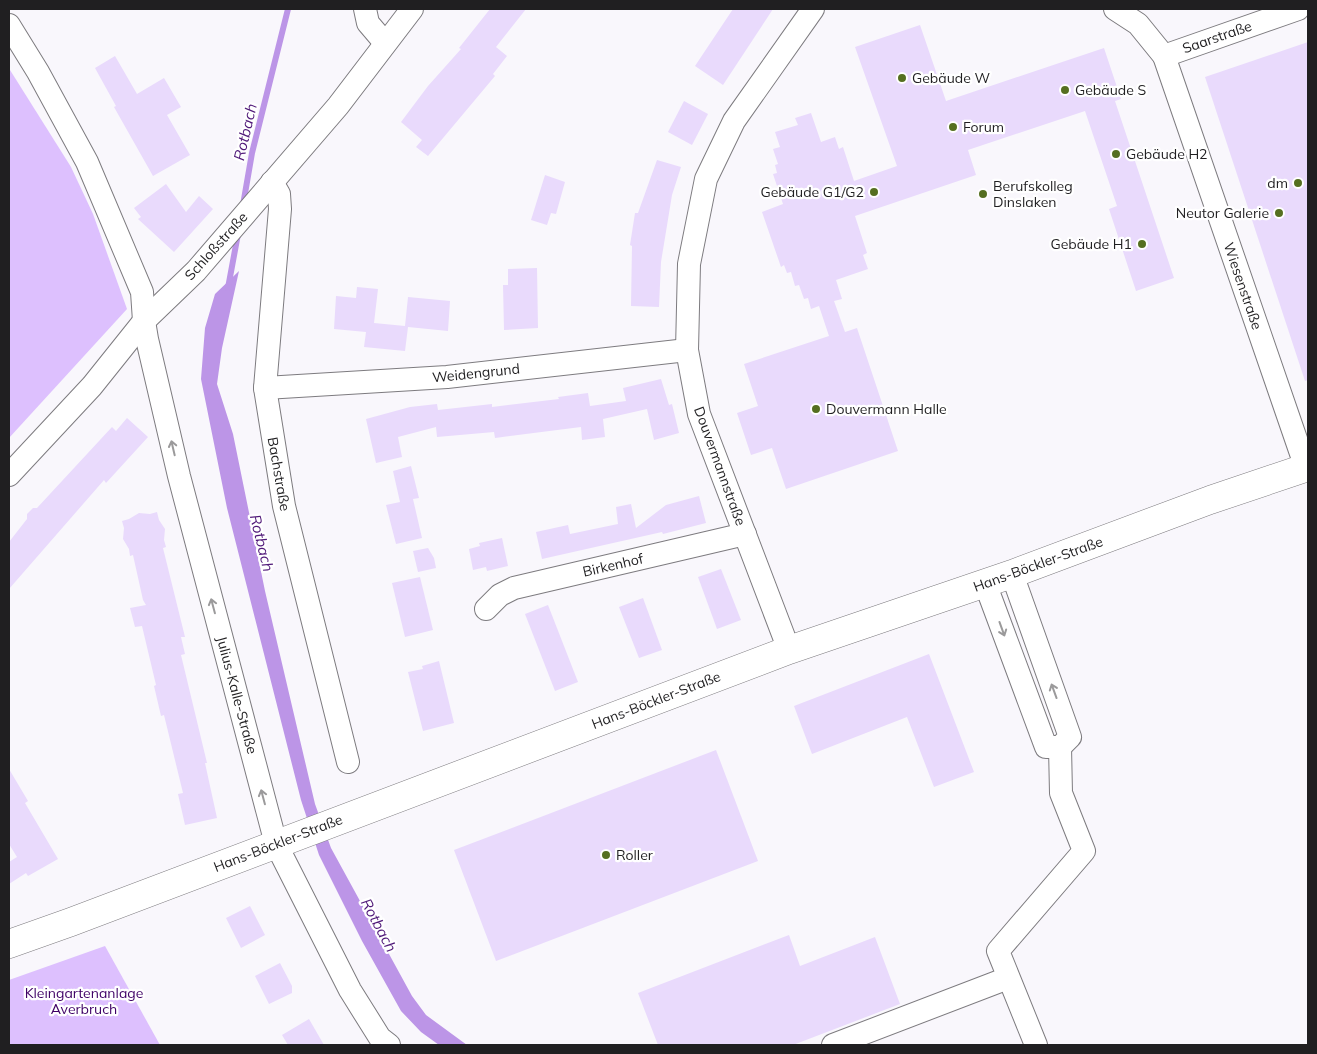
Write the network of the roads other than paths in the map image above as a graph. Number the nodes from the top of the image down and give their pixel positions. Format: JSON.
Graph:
{"nodes":[{"id":1,"x":365,"y":9,"type":"edge"},
{"id":2,"x":412,"y":9,"type":"edge"},
{"id":3,"x":814,"y":9,"type":"edge"},
{"id":4,"x":1116,"y":9,"type":"edge"},
{"id":5,"x":1298,"y":9,"type":"edge"},
{"id":6,"x":9,"y":25,"type":"edge"},
{"id":7,"x":385,"y":43,"type":"junction"},
{"id":8,"x":1164,"y":56,"type":"junction"},
{"id":9,"x":272,"y":182,"type":"junction"},
{"id":10,"x":144,"y":321,"type":"junction"},
{"id":11,"x":687,"y":350,"type":"junction"},
{"id":12,"x":265,"y":388,"type":"junction"},
{"id":13,"x":1307,"y":468,"type":"edge"},
{"id":14,"x":9,"y":475,"type":"edge"},
{"id":15,"x":746,"y":534,"type":"junction"},
{"id":16,"x":1012,"y":574,"type":"junction"},
{"id":17,"x":985,"y":583,"type":"junction"},
{"id":18,"x":486,"y":609,"type":"dead end"},
{"id":19,"x":789,"y":650,"type":"junction"},
{"id":20,"x":1059,"y":743,"type":"junction"},
{"id":21,"x":348,"y":762,"type":"dead end"},
{"id":22,"x":288,"y":839,"type":"junction"},
{"id":23,"x":9,"y":944,"type":"edge"},
{"id":24,"x":1008,"y":978,"type":"junction"},
{"id":25,"x":389,"y":1045,"type":"edge"},
{"id":26,"x":834,"y":1045,"type":"edge"},
{"id":27,"x":1036,"y":1045,"type":"edge"}],
"edges":[{"from":1,"to":7,"type":"street"},
{"from":2,"to":7,"type":"street","name":"Schloßstraße"},
{"from":3,"to":11,"type":"street","name":"Douvermannstraße"},
{"from":4,"to":8,"type":"street","name":"Wiesenstraße"},
{"from":5,"to":8,"type":"street","name":"Saarstraße"},
{"from":6,"to":10,"type":"street","name":"Julius-Kalle-Straße"},
{"from":7,"to":9,"type":"street","name":"Schloßstraße"},
{"from":8,"to":13,"type":"street","name":"Wiesenstraße"},
{"from":9,"to":10,"type":"street","name":"Schloßstraße"},
{"from":9,"to":12,"type":"street","name":"Bachstraße"},
{"from":10,"to":14,"type":"street","name":"Schloßstraße"},
{"from":22,"to":10,"type":"street","name":"Julius-Kalle-Straße","one_way":true},
{"from":11,"to":12,"type":"street","name":"Weidengrund"},
{"from":11,"to":15,"type":"street","name":"Douvermannstraße"},
{"from":12,"to":21,"type":"street","name":"Bachstraße"},
{"from":13,"to":16,"type":"main road","name":"Hans-Böckler-Straße"},
{"from":15,"to":18,"type":"street","name":"Birkenhof"},
{"from":15,"to":19,"type":"street","name":"Douvermannstraße"},
{"from":16,"to":17,"type":"main road","name":"Hans-Böckler-Straße"},
{"from":20,"to":16,"type":"street","one_way":true},
{"from":17,"to":19,"type":"main road","name":"Hans-Böckler-Straße"},
{"from":17,"to":20,"type":"street","one_way":true},
{"from":19,"to":22,"type":"main road","name":"Hans-Böckler-Straße"},
{"from":20,"to":24,"type":"street"},
{"from":22,"to":23,"type":"main road","name":"Hans-Böckler-Straße"},
{"from":22,"to":25,"type":"street","name":"Julius-Kalle-Straße"},
{"from":24,"to":26,"type":"street"},
{"from":24,"to":27,"type":"street"}]}
